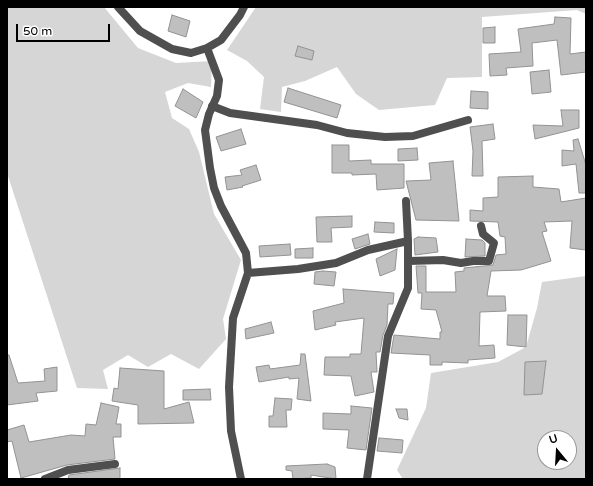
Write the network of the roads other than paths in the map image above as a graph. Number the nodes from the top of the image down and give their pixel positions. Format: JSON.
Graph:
{"nodes":[{"id":1,"x":118,"y":7,"type":"edge"},
{"id":2,"x":244,"y":7,"type":"edge"},
{"id":3,"x":207,"y":48,"type":"junction"},
{"id":4,"x":212,"y":106,"type":"junction"},
{"id":5,"x":468,"y":120,"type":"dead end"},
{"id":6,"x":406,"y":201,"type":"dead end"},
{"id":7,"x":481,"y":226,"type":"dead end"},
{"id":8,"x":408,"y":240,"type":"junction"},
{"id":9,"x":409,"y":261,"type":"junction"},
{"id":10,"x":248,"y":273,"type":"junction"},
{"id":11,"x":115,"y":464,"type":"dead end"},
{"id":12,"x":45,"y":479,"type":"edge"},
{"id":13,"x":241,"y":479,"type":"edge"},
{"id":14,"x":367,"y":479,"type":"edge"}],
"edges":[{"from":1,"to":3,"type":"street"},
{"from":2,"to":3,"type":"street"},
{"from":3,"to":4,"type":"street"},
{"from":4,"to":5,"type":"street"},
{"from":4,"to":10,"type":"street"},
{"from":6,"to":8,"type":"street"},
{"from":7,"to":9,"type":"street"},
{"from":8,"to":9,"type":"street"},
{"from":8,"to":10,"type":"street"},
{"from":9,"to":14,"type":"street"},
{"from":10,"to":13,"type":"street"},
{"from":11,"to":12,"type":"street"}]}
